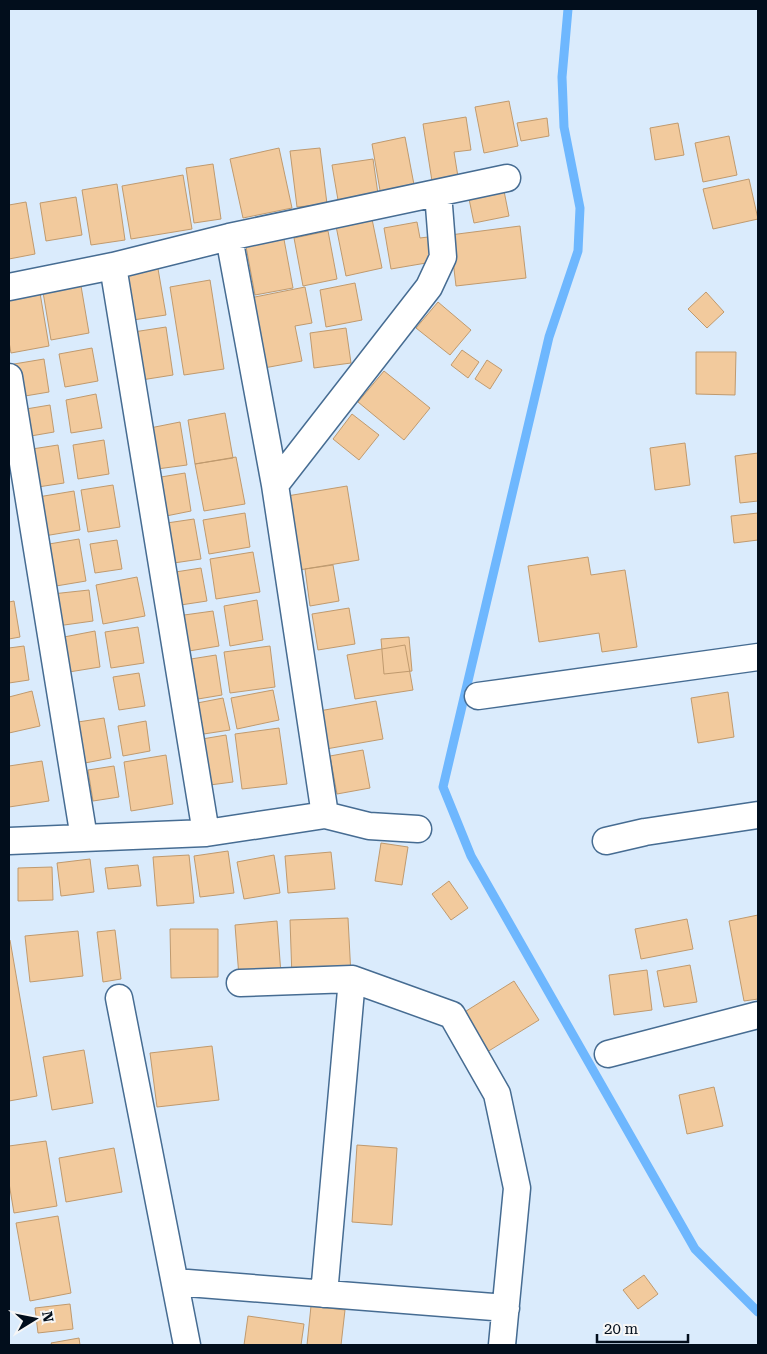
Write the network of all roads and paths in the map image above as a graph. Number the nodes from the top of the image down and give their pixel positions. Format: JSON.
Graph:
{"nodes":[{"id":1,"x":507,"y":178,"type":"dead end"},
{"id":2,"x":438,"y":193,"type":"junction"},
{"id":3,"x":228,"y":237,"type":"junction"},
{"id":4,"x":113,"y":266,"type":"junction"},
{"id":5,"x":9,"y":287,"type":"edge"},
{"id":6,"x":9,"y":377,"type":"edge"},
{"id":7,"x":275,"y":485,"type":"junction"},
{"id":8,"x":758,"y":657,"type":"edge"},
{"id":9,"x":478,"y":696,"type":"dead end"},
{"id":10,"x":325,"y":815,"type":"junction"},
{"id":11,"x":758,"y":815,"type":"edge"},
{"id":12,"x":418,"y":829,"type":"dead end"},
{"id":13,"x":206,"y":833,"type":"junction"},
{"id":14,"x":84,"y":838,"type":"junction"},
{"id":15,"x":9,"y":841,"type":"edge"},
{"id":16,"x":606,"y":841,"type":"dead end"},
{"id":17,"x":352,"y":979,"type":"junction"},
{"id":18,"x":240,"y":982,"type":"dead end"},
{"id":19,"x":119,"y":998,"type":"dead end"},
{"id":20,"x":758,"y":1015,"type":"edge"},
{"id":21,"x":608,"y":1054,"type":"dead end"},
{"id":22,"x":174,"y":1282,"type":"junction"},
{"id":23,"x":324,"y":1294,"type":"junction"},
{"id":24,"x":506,"y":1308,"type":"junction"},
{"id":25,"x":187,"y":1345,"type":"edge"},
{"id":26,"x":502,"y":1345,"type":"edge"}],
"edges":[{"from":1,"to":2,"type":"street"},
{"from":2,"to":3,"type":"street"},
{"from":2,"to":7,"type":"street"},
{"from":3,"to":4,"type":"street"},
{"from":3,"to":7,"type":"street"},
{"from":4,"to":5,"type":"street"},
{"from":4,"to":13,"type":"street"},
{"from":6,"to":14,"type":"street"},
{"from":7,"to":10,"type":"street"},
{"from":8,"to":9,"type":"street"},
{"from":10,"to":12,"type":"street"},
{"from":10,"to":13,"type":"street"},
{"from":11,"to":16,"type":"street"},
{"from":13,"to":14,"type":"street"},
{"from":14,"to":15,"type":"street"},
{"from":17,"to":18,"type":"street"},
{"from":17,"to":23,"type":"street"},
{"from":17,"to":24,"type":"street"},
{"from":19,"to":22,"type":"street"},
{"from":20,"to":21,"type":"street"},
{"from":22,"to":23,"type":"street"},
{"from":22,"to":25,"type":"street"},
{"from":23,"to":24,"type":"street"},
{"from":24,"to":26,"type":"street"}]}
